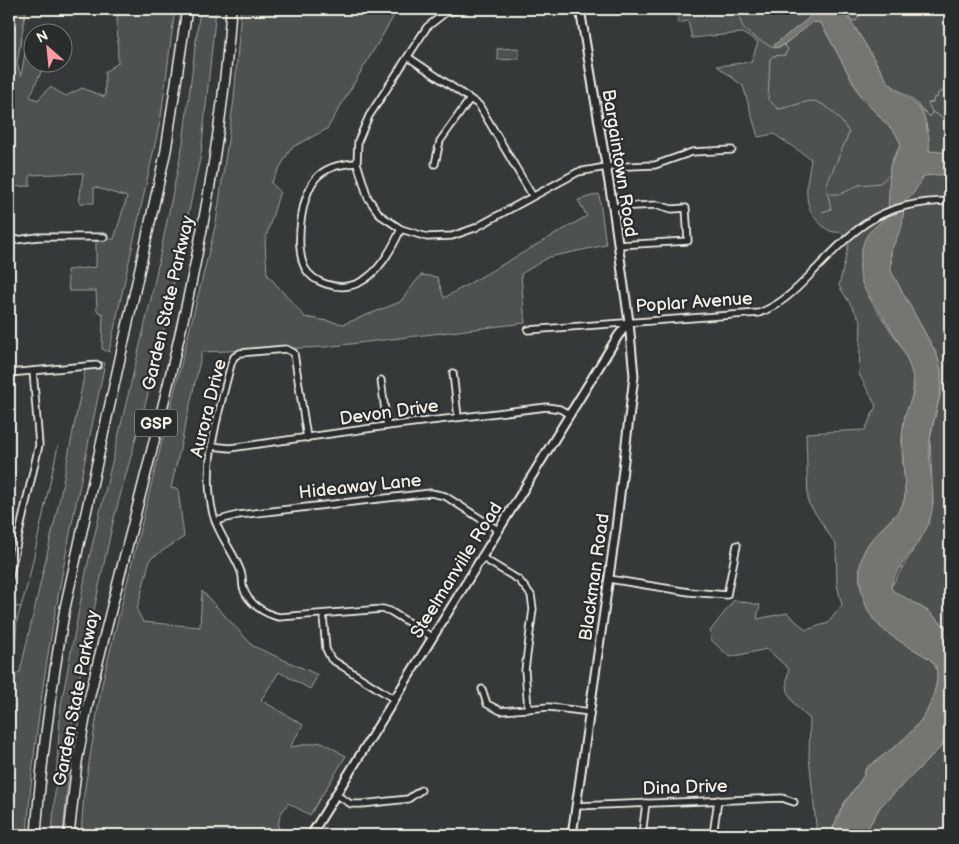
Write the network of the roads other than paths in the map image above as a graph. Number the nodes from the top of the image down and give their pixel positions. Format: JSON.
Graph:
{"nodes":[{"id":1,"x":187,"y":9,"type":"edge"},
{"id":2,"x":231,"y":9,"type":"edge"},
{"id":3,"x":460,"y":9,"type":"edge"},
{"id":4,"x":580,"y":9,"type":"edge"},
{"id":5,"x":408,"y":58,"type":"junction"},
{"id":6,"x":470,"y":99,"type":"junction"},
{"id":7,"x":732,"y":150,"type":"dead end"},
{"id":8,"x":356,"y":163,"type":"junction"},
{"id":9,"x":436,"y":164,"type":"dead end"},
{"id":10,"x":606,"y":166,"type":"junction"},
{"id":11,"x":532,"y":195,"type":"junction"},
{"id":12,"x":950,"y":201,"type":"edge"},
{"id":13,"x":613,"y":207,"type":"junction"},
{"id":14,"x":401,"y":229,"type":"junction"},
{"id":15,"x":104,"y":237,"type":"dead end"},
{"id":16,"x":9,"y":241,"type":"edge"},
{"id":17,"x":618,"y":245,"type":"junction"},
{"id":18,"x":629,"y":322,"type":"junction"},
{"id":19,"x":528,"y":330,"type":"dead end"},
{"id":20,"x":98,"y":365,"type":"dead end"},
{"id":21,"x":33,"y":371,"type":"junction"},
{"id":22,"x":9,"y":373,"type":"edge"},
{"id":23,"x":453,"y":373,"type":"dead end"},
{"id":24,"x":381,"y":380,"type":"dead end"},
{"id":25,"x":570,"y":415,"type":"junction"},
{"id":26,"x":458,"y":417,"type":"junction"},
{"id":27,"x":387,"y":426,"type":"junction"},
{"id":28,"x":307,"y":438,"type":"junction"},
{"id":29,"x":211,"y":446,"type":"junction"},
{"id":30,"x":216,"y":521,"type":"junction"},
{"id":31,"x":498,"y":530,"type":"junction"},
{"id":32,"x":9,"y":544,"type":"edge"},
{"id":33,"x":737,"y":545,"type":"dead end"},
{"id":34,"x":17,"y":546,"type":"junction"},
{"id":35,"x":481,"y":557,"type":"junction"},
{"id":36,"x":9,"y":578,"type":"edge"},
{"id":37,"x":609,"y":578,"type":"junction"},
{"id":38,"x":323,"y":615,"type":"junction"},
{"id":39,"x":432,"y":637,"type":"junction"},
{"id":40,"x":482,"y":689,"type":"dead end"},
{"id":41,"x":394,"y":699,"type":"junction"},
{"id":42,"x":528,"y":709,"type":"junction"},
{"id":43,"x":590,"y":712,"type":"junction"},
{"id":44,"x":421,"y":790,"type":"dead end"},
{"id":45,"x":335,"y":794,"type":"junction"},
{"id":46,"x":718,"y":800,"type":"junction"},
{"id":47,"x":794,"y":802,"type":"dead end"},
{"id":48,"x":646,"y":803,"type":"junction"},
{"id":49,"x":576,"y":806,"type":"junction"},
{"id":50,"x":36,"y":835,"type":"edge"},
{"id":51,"x":69,"y":835,"type":"edge"},
{"id":52,"x":310,"y":835,"type":"edge"},
{"id":53,"x":572,"y":835,"type":"edge"},
{"id":54,"x":642,"y":835,"type":"edge"},
{"id":55,"x":713,"y":835,"type":"edge"}],
"edges":[{"from":1,"to":50,"type":"highway","name":"Garden State Parkway","number":"GSP"},
{"from":2,"to":51,"type":"highway","name":"Garden State Parkway","number":"GSP"},
{"from":3,"to":5,"type":"street"},
{"from":4,"to":10,"type":"main road","name":"Bargaintown Road"},
{"from":5,"to":6,"type":"street"},
{"from":5,"to":8,"type":"street"},
{"from":6,"to":9,"type":"street"},
{"from":6,"to":11,"type":"street"},
{"from":7,"to":10,"type":"street"},
{"from":8,"to":14,"type":"street"},
{"from":8,"to":14,"type":"street"},
{"from":10,"to":11,"type":"street"},
{"from":10,"to":13,"type":"main road","name":"Bargaintown Road"},
{"from":11,"to":14,"type":"street"},
{"from":12,"to":18,"type":"street","name":"Poplar Avenue"},
{"from":13,"to":17,"type":"main road","name":"Bargaintown Road"},
{"from":13,"to":17,"type":"street"},
{"from":15,"to":16,"type":"street"},
{"from":17,"to":18,"type":"main road","name":"Bargaintown Road"},
{"from":18,"to":19,"type":"street","name":"Poplar Avenue"},
{"from":18,"to":25,"type":"main road","name":"Steelmanville Road"},
{"from":18,"to":37,"type":"main road","name":"Blackman Road"},
{"from":20,"to":21,"type":"street"},
{"from":21,"to":22,"type":"street"},
{"from":21,"to":34,"type":"street"},
{"from":23,"to":26,"type":"street"},
{"from":24,"to":27,"type":"street"},
{"from":25,"to":26,"type":"street","name":"Devon Drive"},
{"from":25,"to":31,"type":"main road","name":"Steelmanville Road"},
{"from":26,"to":27,"type":"street","name":"Devon Drive"},
{"from":27,"to":28,"type":"street","name":"Devon Drive"},
{"from":28,"to":29,"type":"street","name":"Devon Drive"},
{"from":28,"to":29,"type":"street","name":"Aurora Drive"},
{"from":29,"to":30,"type":"street","name":"Aurora Drive"},
{"from":30,"to":31,"type":"street","name":"Hideaway Lane"},
{"from":30,"to":38,"type":"street","name":"Aurora Drive"},
{"from":31,"to":35,"type":"main road","name":"Steelmanville Road"},
{"from":32,"to":34,"type":"street"},
{"from":33,"to":37,"type":"street"},
{"from":34,"to":36,"type":"street"},
{"from":35,"to":39,"type":"main road","name":"Steelmanville Road"},
{"from":35,"to":42,"type":"street"},
{"from":37,"to":43,"type":"main road","name":"Blackman Road"},
{"from":38,"to":39,"type":"street","name":"Aurora Drive"},
{"from":38,"to":41,"type":"street"},
{"from":39,"to":41,"type":"main road","name":"Steelmanville Road"},
{"from":40,"to":42,"type":"street"},
{"from":41,"to":45,"type":"main road","name":"Steelmanville Road"},
{"from":42,"to":43,"type":"street"},
{"from":43,"to":49,"type":"main road","name":"Blackman Road"},
{"from":44,"to":45,"type":"street"},
{"from":45,"to":52,"type":"main road","name":"Steelmanville Road"},
{"from":46,"to":47,"type":"street","name":"Dina Drive"},
{"from":46,"to":48,"type":"street","name":"Dina Drive"},
{"from":46,"to":55,"type":"street"},
{"from":48,"to":49,"type":"street","name":"Dina Drive"},
{"from":48,"to":54,"type":"street"},
{"from":49,"to":53,"type":"main road","name":"Blackman Road"}]}
